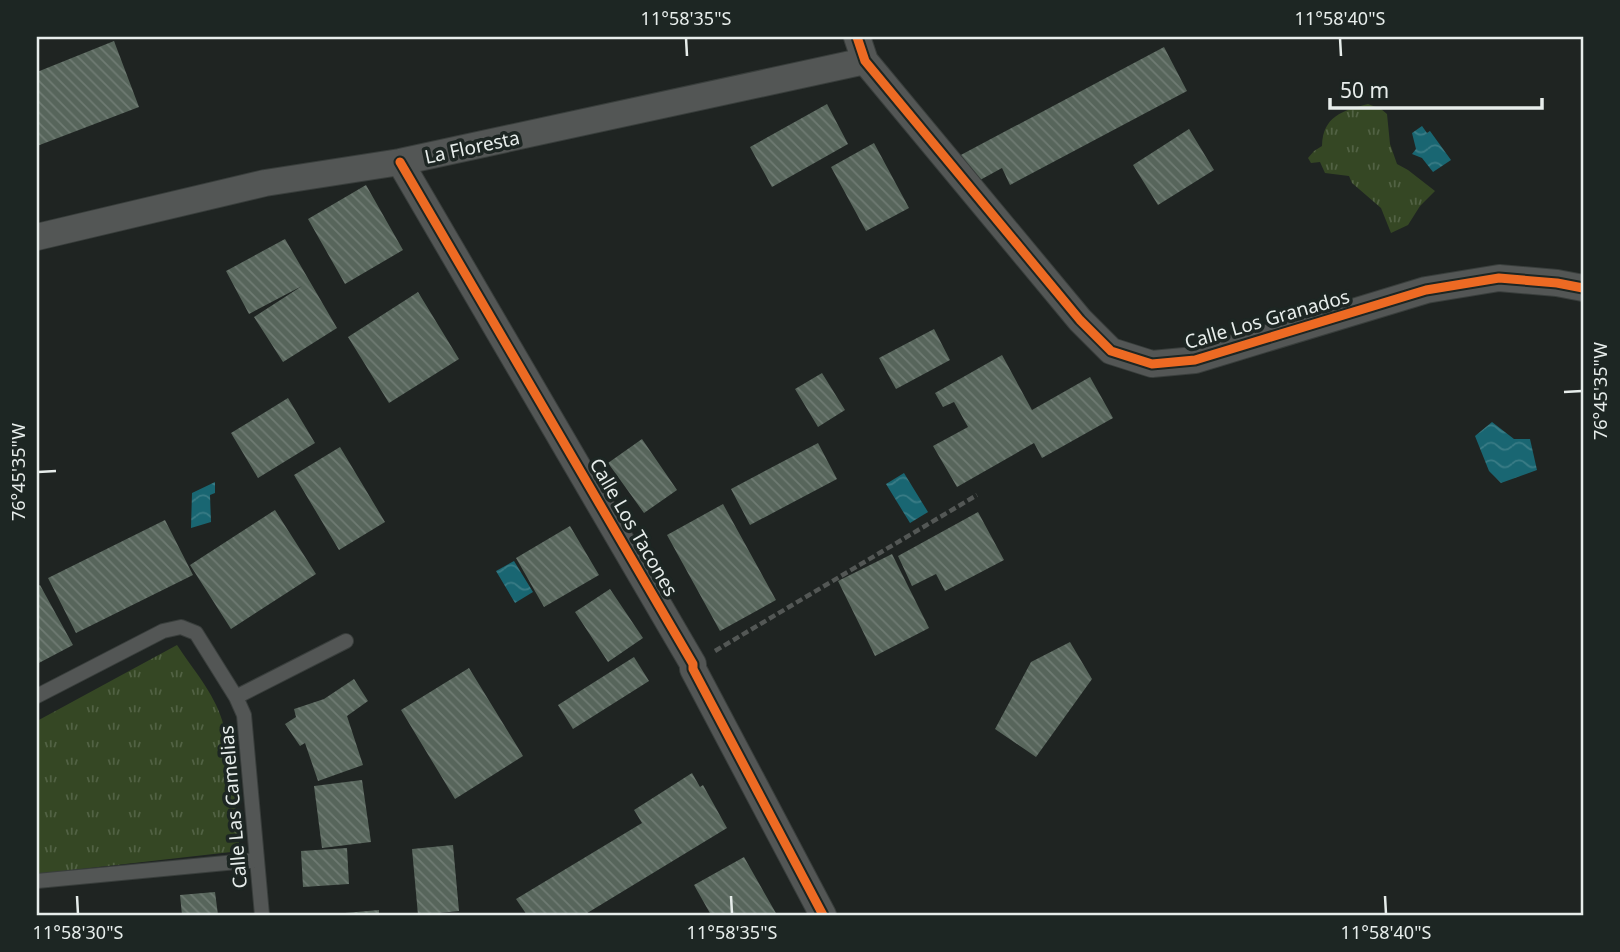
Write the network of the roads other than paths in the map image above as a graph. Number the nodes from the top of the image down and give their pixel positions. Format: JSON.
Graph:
{"nodes":[{"id":1,"x":861,"y":49,"type":"edge"},
{"id":2,"x":400,"y":162,"type":"junction"},
{"id":3,"x":37,"y":237,"type":"edge"},
{"id":4,"x":1583,"y":288,"type":"edge"},
{"id":5,"x":346,"y":641,"type":"dead end"},
{"id":6,"x":37,"y":696,"type":"edge"},
{"id":7,"x":236,"y":697,"type":"junction"},
{"id":8,"x":257,"y":860,"type":"junction"},
{"id":9,"x":37,"y":881,"type":"edge"},
{"id":10,"x":262,"y":915,"type":"edge"},
{"id":11,"x":823,"y":915,"type":"edge"}],
"edges":[{"from":1,"to":2,"type":"street","name":"La Floresta"},
{"from":1,"to":4,"type":"street","name":"Calle Los Granados"},
{"from":2,"to":3,"type":"street","name":"La Floresta"},
{"from":2,"to":11,"type":"street","name":"Calle Los Tacones"},
{"from":5,"to":7,"type":"lane"},
{"from":6,"to":7,"type":"lane","name":"Calle Las Camelias"},
{"from":7,"to":8,"type":"lane","name":"Calle Las Camelias"},
{"from":8,"to":9,"type":"lane"},
{"from":8,"to":10,"type":"lane","name":"Calle Las Camelias"}]}
